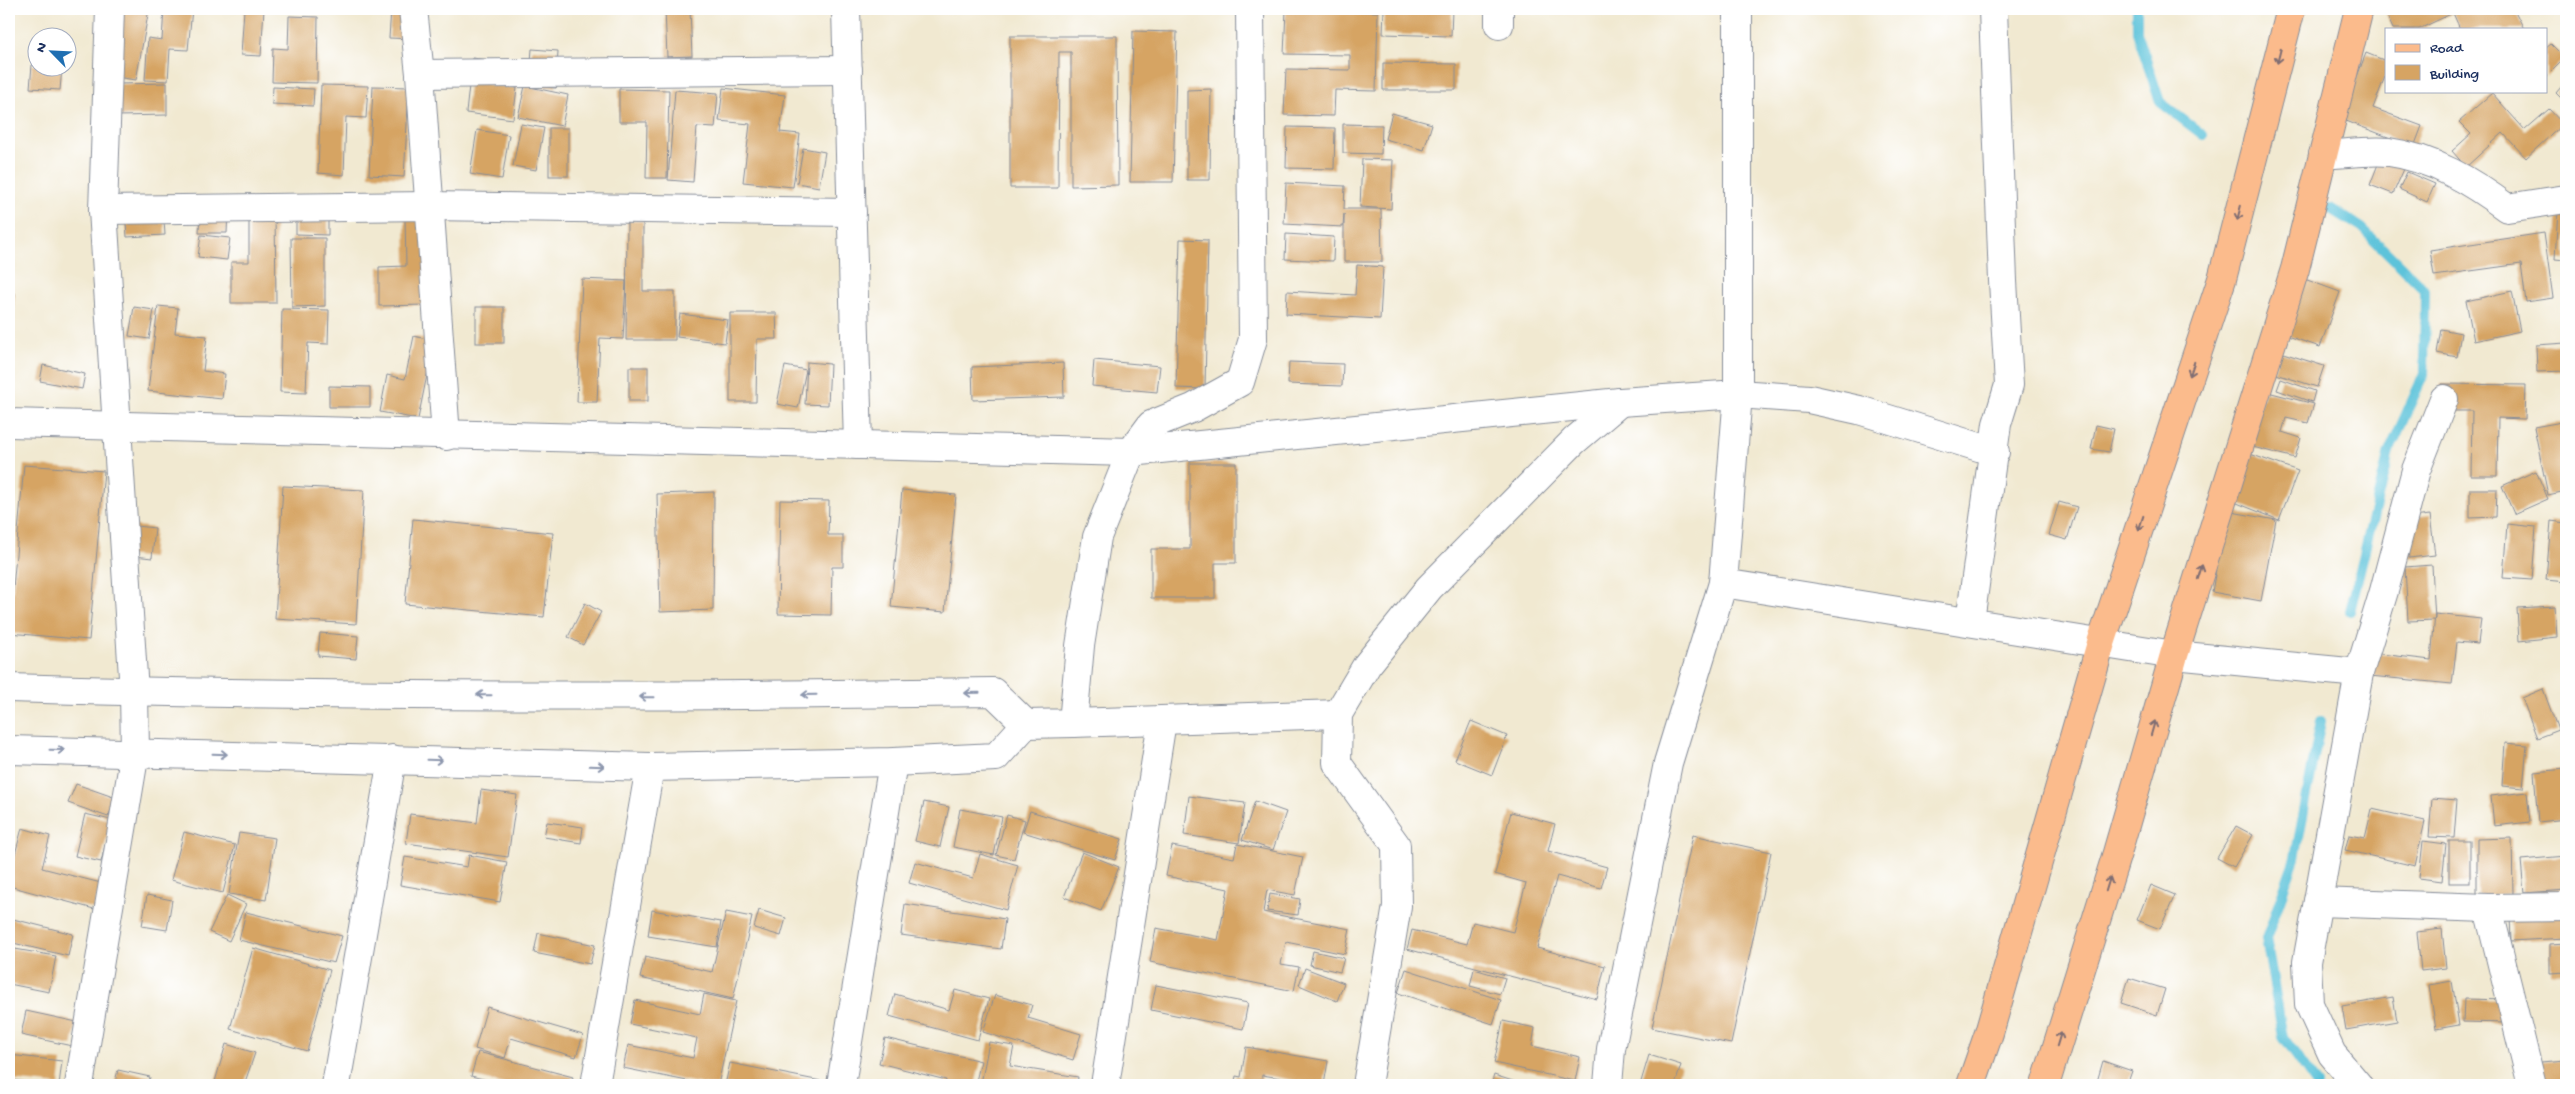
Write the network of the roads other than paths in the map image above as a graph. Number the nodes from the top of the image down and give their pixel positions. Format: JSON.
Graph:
{"nodes":[{"id":1,"x":110,"y":9,"type":"edge"},
{"id":2,"x":413,"y":9,"type":"edge"},
{"id":3,"x":846,"y":9,"type":"edge"},
{"id":4,"x":1250,"y":9,"type":"edge"},
{"id":5,"x":1738,"y":9,"type":"edge"},
{"id":6,"x":1994,"y":9,"type":"edge"},
{"id":7,"x":2291,"y":9,"type":"edge"},
{"id":8,"x":2359,"y":9,"type":"edge"},
{"id":9,"x":848,"y":70,"type":"junction"},
{"id":10,"x":420,"y":74,"type":"junction"},
{"id":11,"x":2323,"y":155,"type":"junction"},
{"id":12,"x":2566,"y":199,"type":"edge"},
{"id":13,"x":428,"y":206,"type":"junction"},
{"id":14,"x":103,"y":210,"type":"junction"},
{"id":15,"x":852,"y":212,"type":"junction"},
{"id":16,"x":1738,"y":394,"type":"junction"},
{"id":17,"x":2444,"y":399,"type":"dead end"},
{"id":18,"x":1620,"y":402,"type":"junction"},
{"id":19,"x":9,"y":423,"type":"edge"},
{"id":20,"x":117,"y":424,"type":"junction"},
{"id":21,"x":446,"y":436,"type":"junction"},
{"id":22,"x":858,"y":446,"type":"junction"},
{"id":23,"x":1131,"y":452,"type":"junction"},
{"id":24,"x":1995,"y":452,"type":"junction"},
{"id":25,"x":1723,"y":583,"type":"junction"},
{"id":26,"x":1970,"y":621,"type":"junction"},
{"id":27,"x":2101,"y":643,"type":"junction"},
{"id":28,"x":2174,"y":654,"type":"junction"},
{"id":29,"x":2359,"y":674,"type":"junction"},
{"id":30,"x":9,"y":688,"type":"edge"},
{"id":31,"x":134,"y":692,"type":"junction"},
{"id":32,"x":1338,"y":714,"type":"junction"},
{"id":33,"x":1162,"y":720,"type":"junction"},
{"id":34,"x":1072,"y":723,"type":"junction"},
{"id":35,"x":1026,"y":724,"type":"junction"},
{"id":36,"x":9,"y":750,"type":"edge"},
{"id":37,"x":135,"y":752,"type":"junction"},
{"id":38,"x":392,"y":759,"type":"junction"},
{"id":39,"x":893,"y":762,"type":"junction"},
{"id":40,"x":650,"y":767,"type":"junction"},
{"id":41,"x":2318,"y":902,"type":"junction"},
{"id":42,"x":2566,"y":907,"type":"edge"},
{"id":43,"x":2488,"y":908,"type":"junction"},
{"id":44,"x":79,"y":1085,"type":"edge"},
{"id":45,"x":336,"y":1085,"type":"edge"},
{"id":46,"x":595,"y":1085,"type":"edge"},
{"id":47,"x":841,"y":1085,"type":"edge"},
{"id":48,"x":1105,"y":1085,"type":"edge"},
{"id":49,"x":1367,"y":1085,"type":"edge"},
{"id":50,"x":1608,"y":1085,"type":"edge"},
{"id":51,"x":1971,"y":1085,"type":"edge"},
{"id":52,"x":2045,"y":1085,"type":"edge"},
{"id":53,"x":2358,"y":1085,"type":"edge"},
{"id":54,"x":2532,"y":1085,"type":"edge"}],
"edges":[{"from":1,"to":14,"type":"street"},
{"from":2,"to":10,"type":"street"},
{"from":3,"to":9,"type":"street"},
{"from":4,"to":23,"type":"street"},
{"from":5,"to":16,"type":"street"},
{"from":6,"to":24,"type":"street"},
{"from":7,"to":27,"type":"main road","one_way":true},
{"from":8,"to":11,"type":"main road"},
{"from":9,"to":10,"type":"street"},
{"from":9,"to":15,"type":"street"},
{"from":10,"to":13,"type":"street"},
{"from":11,"to":12,"type":"street"},
{"from":28,"to":11,"type":"main road","one_way":true},
{"from":13,"to":14,"type":"street"},
{"from":13,"to":15,"type":"street"},
{"from":13,"to":21,"type":"street"},
{"from":14,"to":20,"type":"street"},
{"from":15,"to":22,"type":"street"},
{"from":16,"to":18,"type":"street"},
{"from":16,"to":24,"type":"street"},
{"from":16,"to":25,"type":"street"},
{"from":17,"to":29,"type":"street"},
{"from":18,"to":23,"type":"street"},
{"from":18,"to":32,"type":"street"},
{"from":19,"to":20,"type":"street"},
{"from":20,"to":21,"type":"street"},
{"from":20,"to":31,"type":"street"},
{"from":21,"to":22,"type":"street"},
{"from":22,"to":23,"type":"street"},
{"from":23,"to":34,"type":"street"},
{"from":24,"to":26,"type":"street"},
{"from":25,"to":26,"type":"street"},
{"from":25,"to":50,"type":"street"},
{"from":26,"to":27,"type":"street"},
{"from":27,"to":28,"type":"street"},
{"from":27,"to":51,"type":"main road"},
{"from":28,"to":29,"type":"street"},
{"from":52,"to":28,"type":"main road","one_way":true},
{"from":29,"to":41,"type":"street"},
{"from":30,"to":31,"type":"street"},
{"from":35,"to":31,"type":"street","one_way":true},
{"from":31,"to":37,"type":"street"},
{"from":32,"to":33,"type":"street"},
{"from":32,"to":49,"type":"street"},
{"from":33,"to":34,"type":"street"},
{"from":33,"to":48,"type":"street"},
{"from":34,"to":35,"type":"street"},
{"from":35,"to":39,"type":"street"},
{"from":36,"to":37,"type":"street","one_way":true},
{"from":37,"to":38,"type":"street","one_way":true},
{"from":37,"to":44,"type":"street"},
{"from":38,"to":40,"type":"street","one_way":true},
{"from":38,"to":45,"type":"street"},
{"from":39,"to":40,"type":"street"},
{"from":39,"to":47,"type":"street"},
{"from":40,"to":46,"type":"street"},
{"from":41,"to":43,"type":"street"},
{"from":41,"to":53,"type":"street"},
{"from":42,"to":43,"type":"street"},
{"from":43,"to":54,"type":"street"}]}
